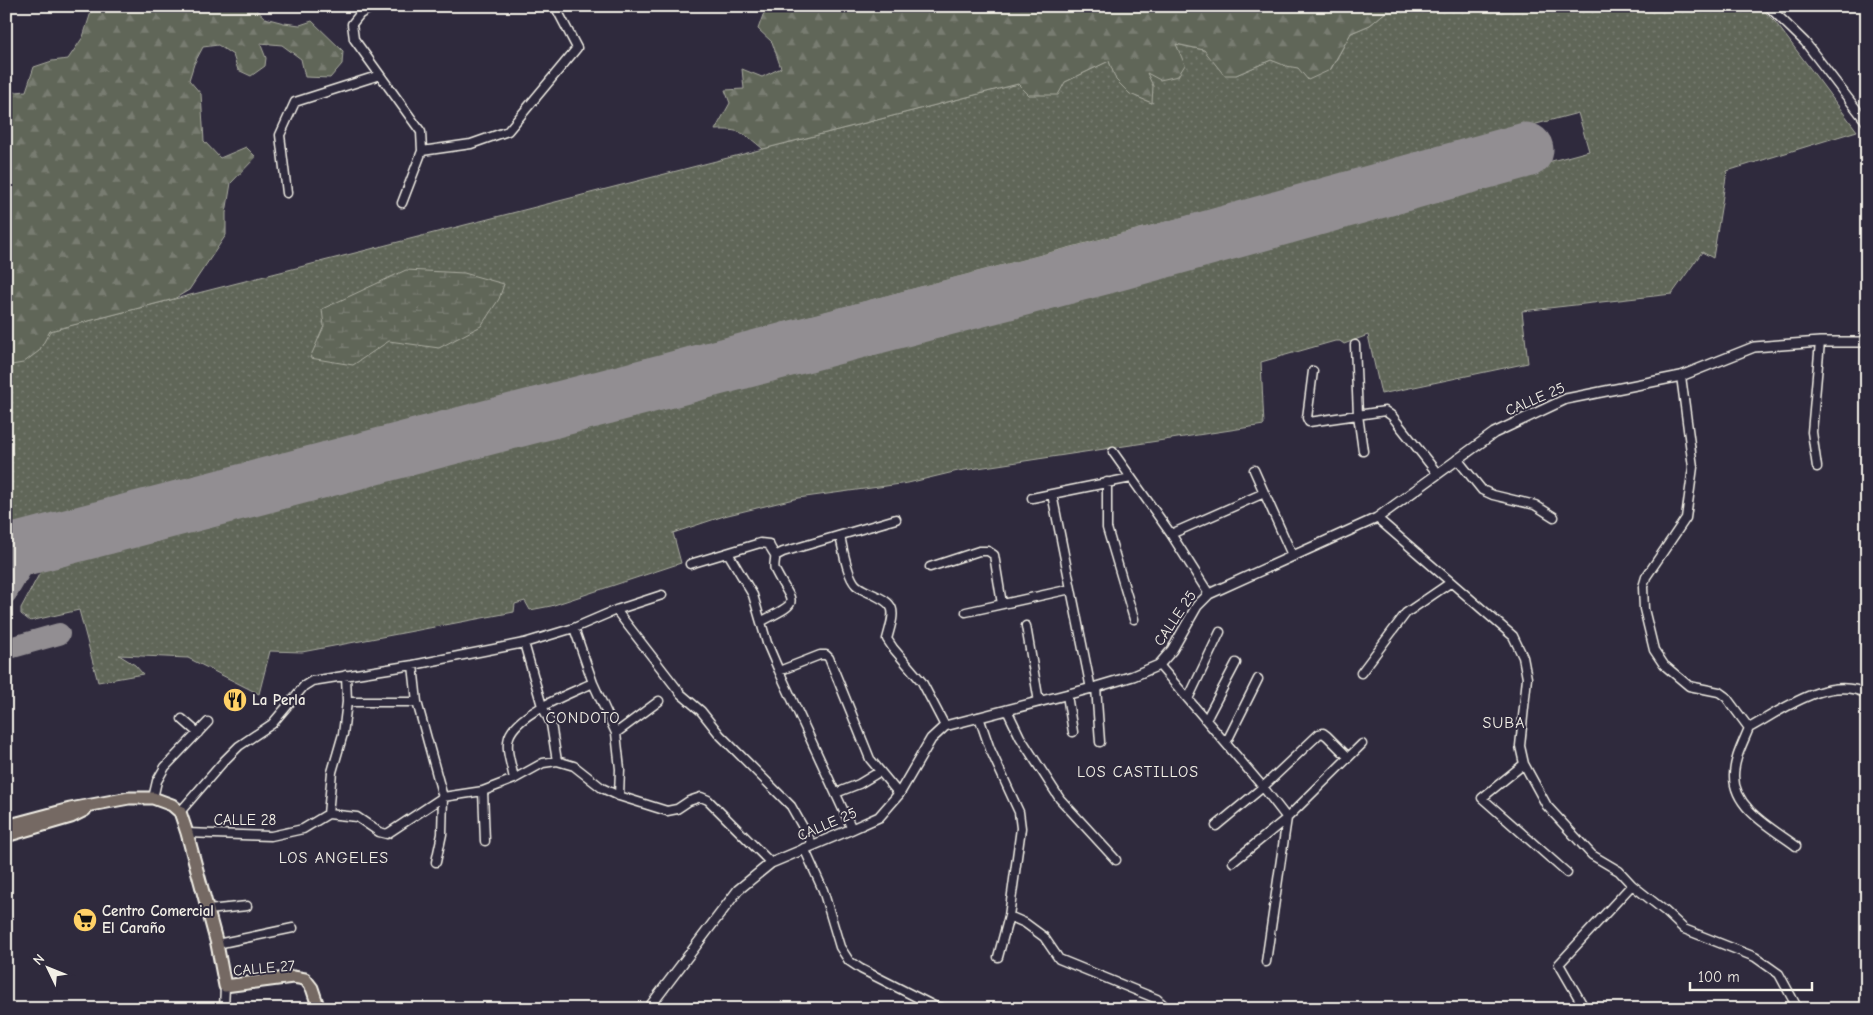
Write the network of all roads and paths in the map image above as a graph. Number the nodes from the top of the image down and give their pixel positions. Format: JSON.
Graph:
{"nodes":[{"id":1,"x":374,"y":6,"type":"edge"},
{"id":2,"x":555,"y":6,"type":"edge"},
{"id":3,"x":1768,"y":6,"type":"edge"},
{"id":4,"x":380,"y":75,"type":"junction"},
{"id":5,"x":1867,"y":123,"type":"edge"},
{"id":6,"x":422,"y":151,"type":"junction"},
{"id":7,"x":287,"y":193,"type":"dead end"},
{"id":8,"x":402,"y":203,"type":"dead end"},
{"id":9,"x":1820,"y":342,"type":"junction"},
{"id":10,"x":1865,"y":343,"type":"edge"},
{"id":11,"x":1355,"y":346,"type":"dead end"},
{"id":12,"x":1313,"y":371,"type":"dead end"},
{"id":13,"x":1681,"y":376,"type":"junction"},
{"id":14,"x":1358,"y":414,"type":"junction"},
{"id":15,"x":1363,"y":451,"type":"dead end"},
{"id":16,"x":1113,"y":452,"type":"dead end"},
{"id":17,"x":1457,"y":459,"type":"junction"},
{"id":18,"x":1817,"y":466,"type":"dead end"},
{"id":19,"x":1254,"y":470,"type":"dead end"},
{"id":20,"x":1437,"y":473,"type":"junction"},
{"id":21,"x":1131,"y":478,"type":"junction"},
{"id":22,"x":1107,"y":482,"type":"junction"},
{"id":23,"x":1264,"y":492,"type":"junction"},
{"id":24,"x":1052,"y":494,"type":"junction"},
{"id":25,"x":1032,"y":498,"type":"dead end"},
{"id":26,"x":1554,"y":517,"type":"dead end"},
{"id":27,"x":1377,"y":518,"type":"junction"},
{"id":28,"x":896,"y":519,"type":"dead end"},
{"id":29,"x":1171,"y":534,"type":"junction"},
{"id":30,"x":840,"y":536,"type":"junction"},
{"id":31,"x":728,"y":553,"type":"junction"},
{"id":32,"x":1292,"y":555,"type":"junction"},
{"id":33,"x":775,"y":556,"type":"junction"},
{"id":34,"x":690,"y":564,"type":"dead end"},
{"id":35,"x":930,"y":568,"type":"dead end"},
{"id":36,"x":1450,"y":583,"type":"junction"},
{"id":37,"x":1071,"y":589,"type":"junction"},
{"id":38,"x":1209,"y":594,"type":"junction"},
{"id":39,"x":662,"y":595,"type":"dead end"},
{"id":40,"x":1002,"y":604,"type":"junction"},
{"id":41,"x":616,"y":610,"type":"junction"},
{"id":42,"x":966,"y":612,"type":"dead end"},
{"id":43,"x":1134,"y":618,"type":"dead end"},
{"id":44,"x":762,"y":621,"type":"junction"},
{"id":45,"x":1026,"y":626,"type":"dead end"},
{"id":46,"x":574,"y":628,"type":"junction"},
{"id":47,"x":1220,"y":632,"type":"dead end"},
{"id":48,"x":524,"y":644,"type":"junction"},
{"id":49,"x":1236,"y":663,"type":"dead end"},
{"id":50,"x":413,"y":665,"type":"junction"},
{"id":51,"x":1159,"y":665,"type":"junction"},
{"id":52,"x":779,"y":671,"type":"junction"},
{"id":53,"x":1361,"y":673,"type":"dead end"},
{"id":54,"x":346,"y":675,"type":"junction"},
{"id":55,"x":1258,"y":678,"type":"dead end"},
{"id":56,"x":593,"y":683,"type":"junction"},
{"id":57,"x":1094,"y":688,"type":"junction"},
{"id":58,"x":1867,"y":694,"type":"edge"},
{"id":59,"x":1067,"y":695,"type":"junction"},
{"id":60,"x":1188,"y":699,"type":"junction"},
{"id":61,"x":659,"y":701,"type":"dead end"},
{"id":62,"x":347,"y":702,"type":"junction"},
{"id":63,"x":417,"y":702,"type":"junction"},
{"id":64,"x":1039,"y":702,"type":"junction"},
{"id":65,"x":542,"y":706,"type":"junction"},
{"id":66,"x":1007,"y":710,"type":"junction"},
{"id":67,"x":979,"y":717,"type":"junction"},
{"id":68,"x":182,"y":719,"type":"dead end"},
{"id":69,"x":1206,"y":720,"type":"junction"},
{"id":70,"x":208,"y":722,"type":"dead end"},
{"id":71,"x":945,"y":726,"type":"junction"},
{"id":72,"x":1749,"y":728,"type":"junction"},
{"id":73,"x":616,"y":732,"type":"junction"},
{"id":74,"x":1073,"y":732,"type":"dead end"},
{"id":75,"x":198,"y":733,"type":"junction"},
{"id":76,"x":1100,"y":742,"type":"dead end"},
{"id":77,"x":1226,"y":744,"type":"junction"},
{"id":78,"x":1362,"y":744,"type":"dead end"},
{"id":79,"x":1348,"y":757,"type":"junction"},
{"id":80,"x":556,"y":761,"type":"junction"},
{"id":81,"x":1524,"y":764,"type":"junction"},
{"id":82,"x":879,"y":772,"type":"junction"},
{"id":83,"x":514,"y":779,"type":"junction"},
{"id":84,"x":1263,"y":787,"type":"junction"},
{"id":85,"x":483,"y":791,"type":"junction"},
{"id":86,"x":836,"y":793,"type":"junction"},
{"id":87,"x":899,"y":794,"type":"junction"},
{"id":88,"x":619,"y":796,"type":"junction"},
{"id":89,"x":443,"y":797,"type":"junction"},
{"id":90,"x":153,"y":798,"type":"junction"},
{"id":91,"x":90,"y":806,"type":"junction"},
{"id":92,"x":176,"y":808,"type":"junction"},
{"id":93,"x":328,"y":814,"type":"junction"},
{"id":94,"x":1287,"y":818,"type":"junction"},
{"id":95,"x":6,"y":826,"type":"edge"},
{"id":96,"x":1216,"y":826,"type":"dead end"},
{"id":97,"x":852,"y":829,"type":"junction"},
{"id":98,"x":187,"y":833,"type":"junction"},
{"id":99,"x":6,"y":836,"type":"edge"},
{"id":100,"x":485,"y":841,"type":"dead end"},
{"id":101,"x":1796,"y":846,"type":"dead end"},
{"id":102,"x":809,"y":847,"type":"junction"},
{"id":103,"x":1116,"y":860,"type":"dead end"},
{"id":104,"x":436,"y":862,"type":"dead end"},
{"id":105,"x":1233,"y":862,"type":"dead end"},
{"id":106,"x":771,"y":863,"type":"junction"},
{"id":107,"x":1567,"y":873,"type":"dead end"},
{"id":108,"x":1632,"y":885,"type":"junction"},
{"id":109,"x":247,"y":906,"type":"dead end"},
{"id":110,"x":208,"y":910,"type":"junction"},
{"id":111,"x":1009,"y":916,"type":"junction"},
{"id":112,"x":293,"y":928,"type":"dead end"},
{"id":113,"x":217,"y":944,"type":"junction"},
{"id":114,"x":998,"y":957,"type":"dead end"},
{"id":115,"x":1266,"y":962,"type":"dead end"},
{"id":116,"x":225,"y":986,"type":"junction"},
{"id":117,"x":224,"y":1009,"type":"edge"},
{"id":118,"x":319,"y":1009,"type":"edge"},
{"id":119,"x":648,"y":1009,"type":"edge"},
{"id":120,"x":946,"y":1009,"type":"edge"},
{"id":121,"x":1168,"y":1009,"type":"edge"},
{"id":122,"x":1585,"y":1009,"type":"edge"},
{"id":123,"x":1798,"y":1009,"type":"edge"}],
"edges":[{"from":1,"to":4,"type":"street"},
{"from":2,"to":6,"type":"street"},
{"from":3,"to":5,"type":"street"},
{"from":4,"to":6,"type":"street"},
{"from":4,"to":7,"type":"street"},
{"from":6,"to":8,"type":"street"},
{"from":9,"to":10,"type":"street","name":"CALLE 25"},
{"from":9,"to":13,"type":"street","name":"CALLE 25"},
{"from":9,"to":18,"type":"street"},
{"from":11,"to":14,"type":"street"},
{"from":12,"to":14,"type":"street"},
{"from":13,"to":17,"type":"street","name":"CALLE 25"},
{"from":13,"to":72,"type":"street"},
{"from":14,"to":15,"type":"street"},
{"from":14,"to":20,"type":"street"},
{"from":16,"to":21,"type":"street"},
{"from":17,"to":20,"type":"street","name":"CALLE 25"},
{"from":17,"to":26,"type":"street"},
{"from":19,"to":23,"type":"street"},
{"from":20,"to":27,"type":"street","name":"CALLE 25"},
{"from":21,"to":22,"type":"street"},
{"from":21,"to":29,"type":"street"},
{"from":22,"to":24,"type":"street"},
{"from":22,"to":43,"type":"street"},
{"from":23,"to":29,"type":"street"},
{"from":23,"to":32,"type":"street"},
{"from":24,"to":25,"type":"street"},
{"from":24,"to":37,"type":"street"},
{"from":27,"to":32,"type":"street","name":"CALLE 25"},
{"from":27,"to":36,"type":"street"},
{"from":28,"to":30,"type":"street"},
{"from":29,"to":38,"type":"street"},
{"from":30,"to":33,"type":"street"},
{"from":30,"to":71,"type":"street"},
{"from":31,"to":33,"type":"street"},
{"from":31,"to":34,"type":"street"},
{"from":31,"to":44,"type":"street"},
{"from":32,"to":38,"type":"street","name":"CALLE 25"},
{"from":33,"to":44,"type":"street"},
{"from":35,"to":40,"type":"street"},
{"from":36,"to":53,"type":"street"},
{"from":36,"to":81,"type":"street"},
{"from":37,"to":40,"type":"street"},
{"from":37,"to":57,"type":"street"},
{"from":38,"to":51,"type":"street","name":"CALLE 25"},
{"from":39,"to":41,"type":"street"},
{"from":40,"to":42,"type":"street"},
{"from":41,"to":46,"type":"street"},
{"from":41,"to":102,"type":"street"},
{"from":44,"to":52,"type":"street"},
{"from":45,"to":64,"type":"street"},
{"from":46,"to":48,"type":"street"},
{"from":46,"to":56,"type":"street"},
{"from":47,"to":60,"type":"street"},
{"from":48,"to":50,"type":"street"},
{"from":48,"to":65,"type":"street"},
{"from":49,"to":69,"type":"street"},
{"from":50,"to":54,"type":"street"},
{"from":50,"to":63,"type":"street"},
{"from":51,"to":57,"type":"street","name":"CALLE 25"},
{"from":51,"to":60,"type":"street"},
{"from":52,"to":82,"type":"street"},
{"from":52,"to":86,"type":"street"},
{"from":54,"to":62,"type":"street"},
{"from":54,"to":92,"type":"street"},
{"from":55,"to":77,"type":"street"},
{"from":56,"to":65,"type":"street"},
{"from":56,"to":73,"type":"street"},
{"from":57,"to":59,"type":"street","name":"CALLE 25"},
{"from":57,"to":76,"type":"street"},
{"from":58,"to":72,"type":"street"},
{"from":59,"to":64,"type":"street","name":"CALLE 25"},
{"from":59,"to":74,"type":"street"},
{"from":60,"to":69,"type":"street"},
{"from":61,"to":73,"type":"street"},
{"from":62,"to":63,"type":"street"},
{"from":62,"to":93,"type":"street"},
{"from":63,"to":89,"type":"street"},
{"from":64,"to":66,"type":"street","name":"CALLE 25"},
{"from":65,"to":80,"type":"street"},
{"from":65,"to":83,"type":"street"},
{"from":66,"to":67,"type":"street","name":"CALLE 25"},
{"from":66,"to":103,"type":"street"},
{"from":67,"to":71,"type":"street","name":"CALLE 25"},
{"from":67,"to":111,"type":"street"},
{"from":68,"to":75,"type":"street"},
{"from":69,"to":77,"type":"street"},
{"from":70,"to":75,"type":"street"},
{"from":71,"to":87,"type":"street","name":"CALLE 25"},
{"from":72,"to":101,"type":"street"},
{"from":73,"to":88,"type":"street"},
{"from":75,"to":90,"type":"street"},
{"from":77,"to":84,"type":"street"},
{"from":78,"to":79,"type":"street"},
{"from":79,"to":84,"type":"street"},
{"from":79,"to":94,"type":"street"},
{"from":80,"to":83,"type":"street"},
{"from":80,"to":88,"type":"street"},
{"from":81,"to":107,"type":"street"},
{"from":81,"to":108,"type":"street"},
{"from":82,"to":86,"type":"street"},
{"from":82,"to":87,"type":"street"},
{"from":83,"to":85,"type":"street"},
{"from":84,"to":94,"type":"street"},
{"from":84,"to":96,"type":"street"},
{"from":85,"to":89,"type":"street"},
{"from":85,"to":100,"type":"street"},
{"from":86,"to":97,"type":"street"},
{"from":87,"to":97,"type":"street","name":"CALLE 25"},
{"from":88,"to":106,"type":"street"},
{"from":89,"to":93,"type":"street"},
{"from":89,"to":104,"type":"street"},
{"from":90,"to":91,"type":"main road"},
{"from":90,"to":92,"type":"main road"},
{"from":91,"to":95,"type":"main road"},
{"from":91,"to":99,"type":"main road"},
{"from":92,"to":98,"type":"main road"},
{"from":93,"to":98,"type":"street","name":"CALLE 28"},
{"from":94,"to":105,"type":"street"},
{"from":94,"to":115,"type":"street"},
{"from":97,"to":102,"type":"street","name":"CALLE 25"},
{"from":98,"to":110,"type":"main road"},
{"from":102,"to":106,"type":"street","name":"CALLE 25"},
{"from":102,"to":120,"type":"street"},
{"from":106,"to":119,"type":"street","name":"CALLE 25"},
{"from":108,"to":122,"type":"street"},
{"from":108,"to":123,"type":"street"},
{"from":109,"to":110,"type":"street"},
{"from":110,"to":113,"type":"main road"},
{"from":111,"to":114,"type":"street"},
{"from":111,"to":121,"type":"street"},
{"from":112,"to":113,"type":"street"},
{"from":113,"to":116,"type":"main road"},
{"from":116,"to":117,"type":"street"},
{"from":116,"to":118,"type":"main road","name":"CALLE 27"}]}
